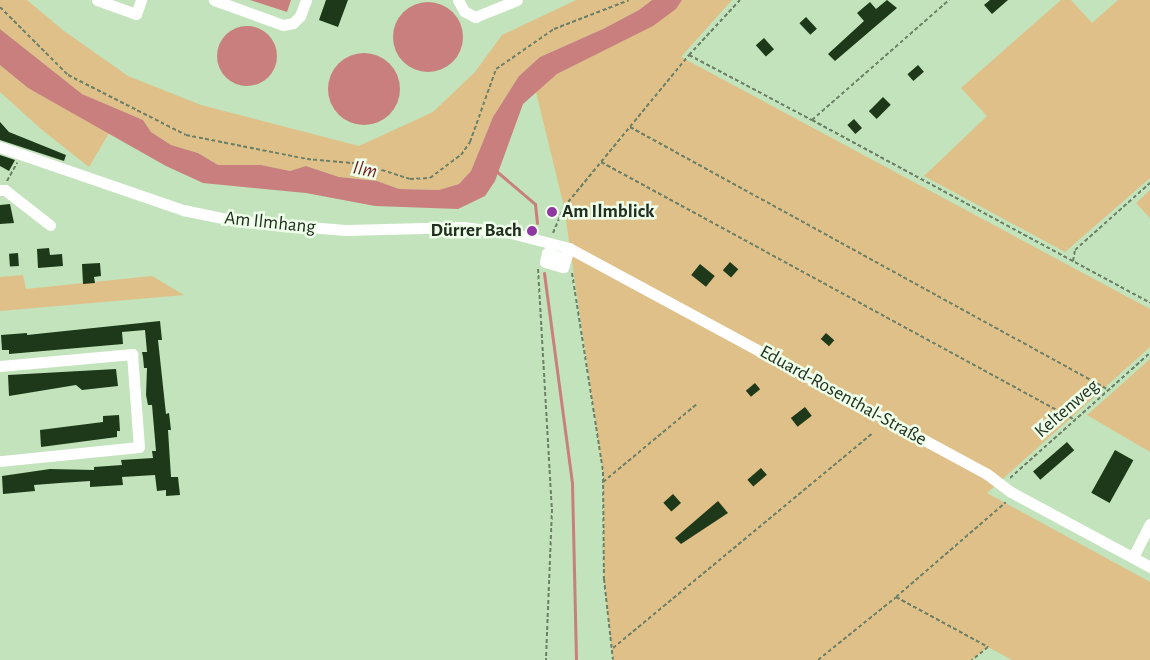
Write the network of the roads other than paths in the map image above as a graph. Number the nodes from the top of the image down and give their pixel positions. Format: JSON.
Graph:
{"nodes":[{"id":1,"x":97,"y":0,"type":"edge"},
{"id":2,"x":141,"y":0,"type":"edge"},
{"id":3,"x":214,"y":0,"type":"edge"},
{"id":4,"x":306,"y":0,"type":"edge"},
{"id":5,"x":458,"y":0,"type":"edge"},
{"id":6,"x":517,"y":0,"type":"edge"},
{"id":7,"x":0,"y":147,"type":"edge"},
{"id":8,"x":2,"y":188,"type":"edge"},
{"id":9,"x":50,"y":225,"type":"dead end"},
{"id":10,"x":550,"y":242,"type":"joint"},
{"id":11,"x":0,"y":366,"type":"edge"},
{"id":12,"x":0,"y":461,"type":"edge"},
{"id":13,"x":1150,"y":524,"type":"edge"},
{"id":14,"x":1132,"y":557,"type":"junction"},
{"id":15,"x":1150,"y":567,"type":"edge"}],
"edges":[{"from":1,"to":2,"type":"street"},
{"from":3,"to":4,"type":"street"},
{"from":5,"to":6,"type":"street"},
{"from":7,"to":10,"type":"street","name":"Am Ilmhang"},
{"from":8,"to":9,"type":"street"},
{"from":10,"to":14,"type":"street","name":"Eduard-Rosenthal-Straße"},
{"from":11,"to":12,"type":"street"},
{"from":13,"to":14,"type":"street"},
{"from":14,"to":15,"type":"street","name":"Eduard-Rosenthal-Straße"}]}
